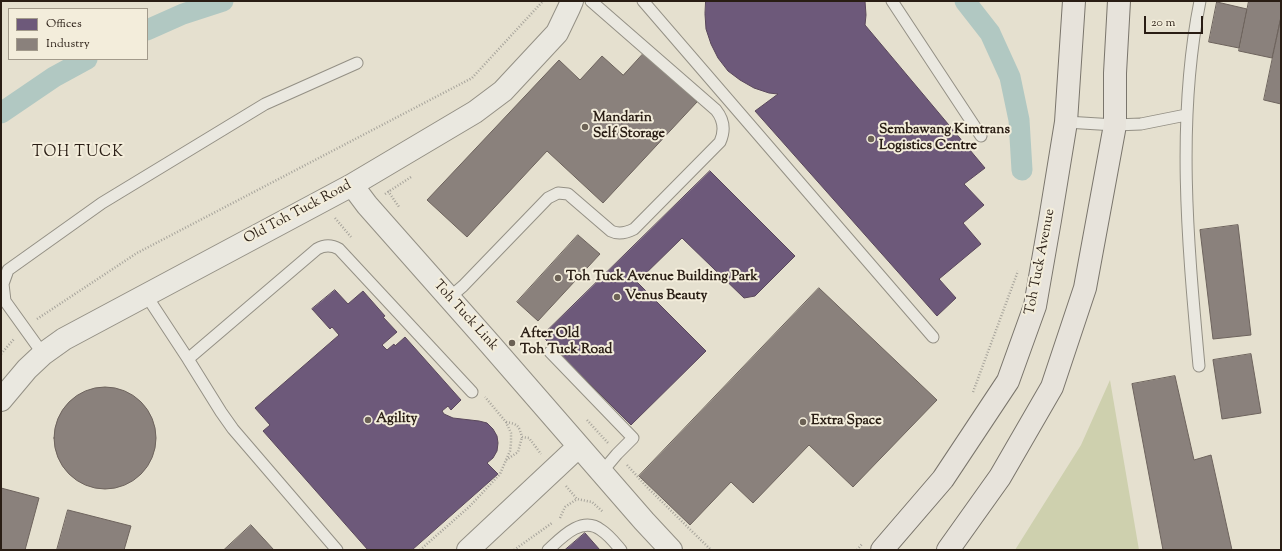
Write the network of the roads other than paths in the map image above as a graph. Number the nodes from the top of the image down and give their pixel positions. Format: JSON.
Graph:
{"nodes":[{"id":1,"x":572,"y":1,"type":"edge"},
{"id":2,"x":591,"y":1,"type":"edge"},
{"id":3,"x":643,"y":1,"type":"edge"},
{"id":4,"x":892,"y":1,"type":"edge"},
{"id":5,"x":1074,"y":1,"type":"edge"},
{"id":6,"x":1119,"y":1,"type":"edge"},
{"id":7,"x":1200,"y":1,"type":"edge"},
{"id":8,"x":357,"y":63,"type":"dead end"},
{"id":9,"x":1186,"y":115,"type":"junction"},
{"id":10,"x":1066,"y":122,"type":"junction"},
{"id":11,"x":1115,"y":125,"type":"junction"},
{"id":12,"x":981,"y":136,"type":"dead end"},
{"id":13,"x":352,"y":185,"type":"junction"},
{"id":14,"x":146,"y":295,"type":"junction"},
{"id":15,"x":449,"y":298,"type":"junction"},
{"id":16,"x":933,"y":337,"type":"dead end"},
{"id":17,"x":550,"y":352,"type":"dead end"},
{"id":18,"x":43,"y":354,"type":"junction"},
{"id":19,"x":188,"y":359,"type":"junction"},
{"id":20,"x":1198,"y":366,"type":"dead end"},
{"id":21,"x":472,"y":392,"type":"dead end"},
{"id":22,"x":1,"y":400,"type":"edge"},
{"id":23,"x":578,"y":447,"type":"junction"},
{"id":24,"x":602,"y":473,"type":"junction"},
{"id":25,"x":874,"y":544,"type":"edge"},
{"id":26,"x":338,"y":550,"type":"edge"},
{"id":27,"x":468,"y":550,"type":"edge"},
{"id":28,"x":548,"y":550,"type":"edge"},
{"id":29,"x":621,"y":550,"type":"edge"},
{"id":30,"x":671,"y":550,"type":"edge"},
{"id":31,"x":948,"y":550,"type":"edge"}],
"edges":[{"from":1,"to":13,"type":"street","name":"Old Toh Tuck Road"},
{"from":2,"to":15,"type":"lane"},
{"from":3,"to":16,"type":"lane"},
{"from":4,"to":12,"type":"lane"},
{"from":5,"to":10,"type":"main road","name":"Toh Tuck Avenue"},
{"from":6,"to":11,"type":"main road"},
{"from":7,"to":9,"type":"lane"},
{"from":8,"to":18,"type":"lane"},
{"from":9,"to":11,"type":"lane"},
{"from":9,"to":20,"type":"lane"},
{"from":10,"to":11,"type":"lane"},
{"from":10,"to":25,"type":"main road","name":"Toh Tuck Avenue"},
{"from":11,"to":31,"type":"main road"},
{"from":13,"to":14,"type":"street","name":"Old Toh Tuck Road"},
{"from":13,"to":15,"type":"street","name":"Toh Tuck Link"},
{"from":14,"to":18,"type":"street","name":"Old Toh Tuck Road"},
{"from":14,"to":19,"type":"lane"},
{"from":15,"to":23,"type":"street","name":"Toh Tuck Link"},
{"from":17,"to":24,"type":"lane"},
{"from":18,"to":22,"type":"street","name":"Old Toh Tuck Road"},
{"from":19,"to":21,"type":"lane"},
{"from":19,"to":26,"type":"lane"},
{"from":23,"to":24,"type":"street","name":"Toh Tuck Link"},
{"from":23,"to":27,"type":"street"},
{"from":24,"to":30,"type":"street","name":"Toh Tuck Link"},
{"from":28,"to":29,"type":"lane"}]}
